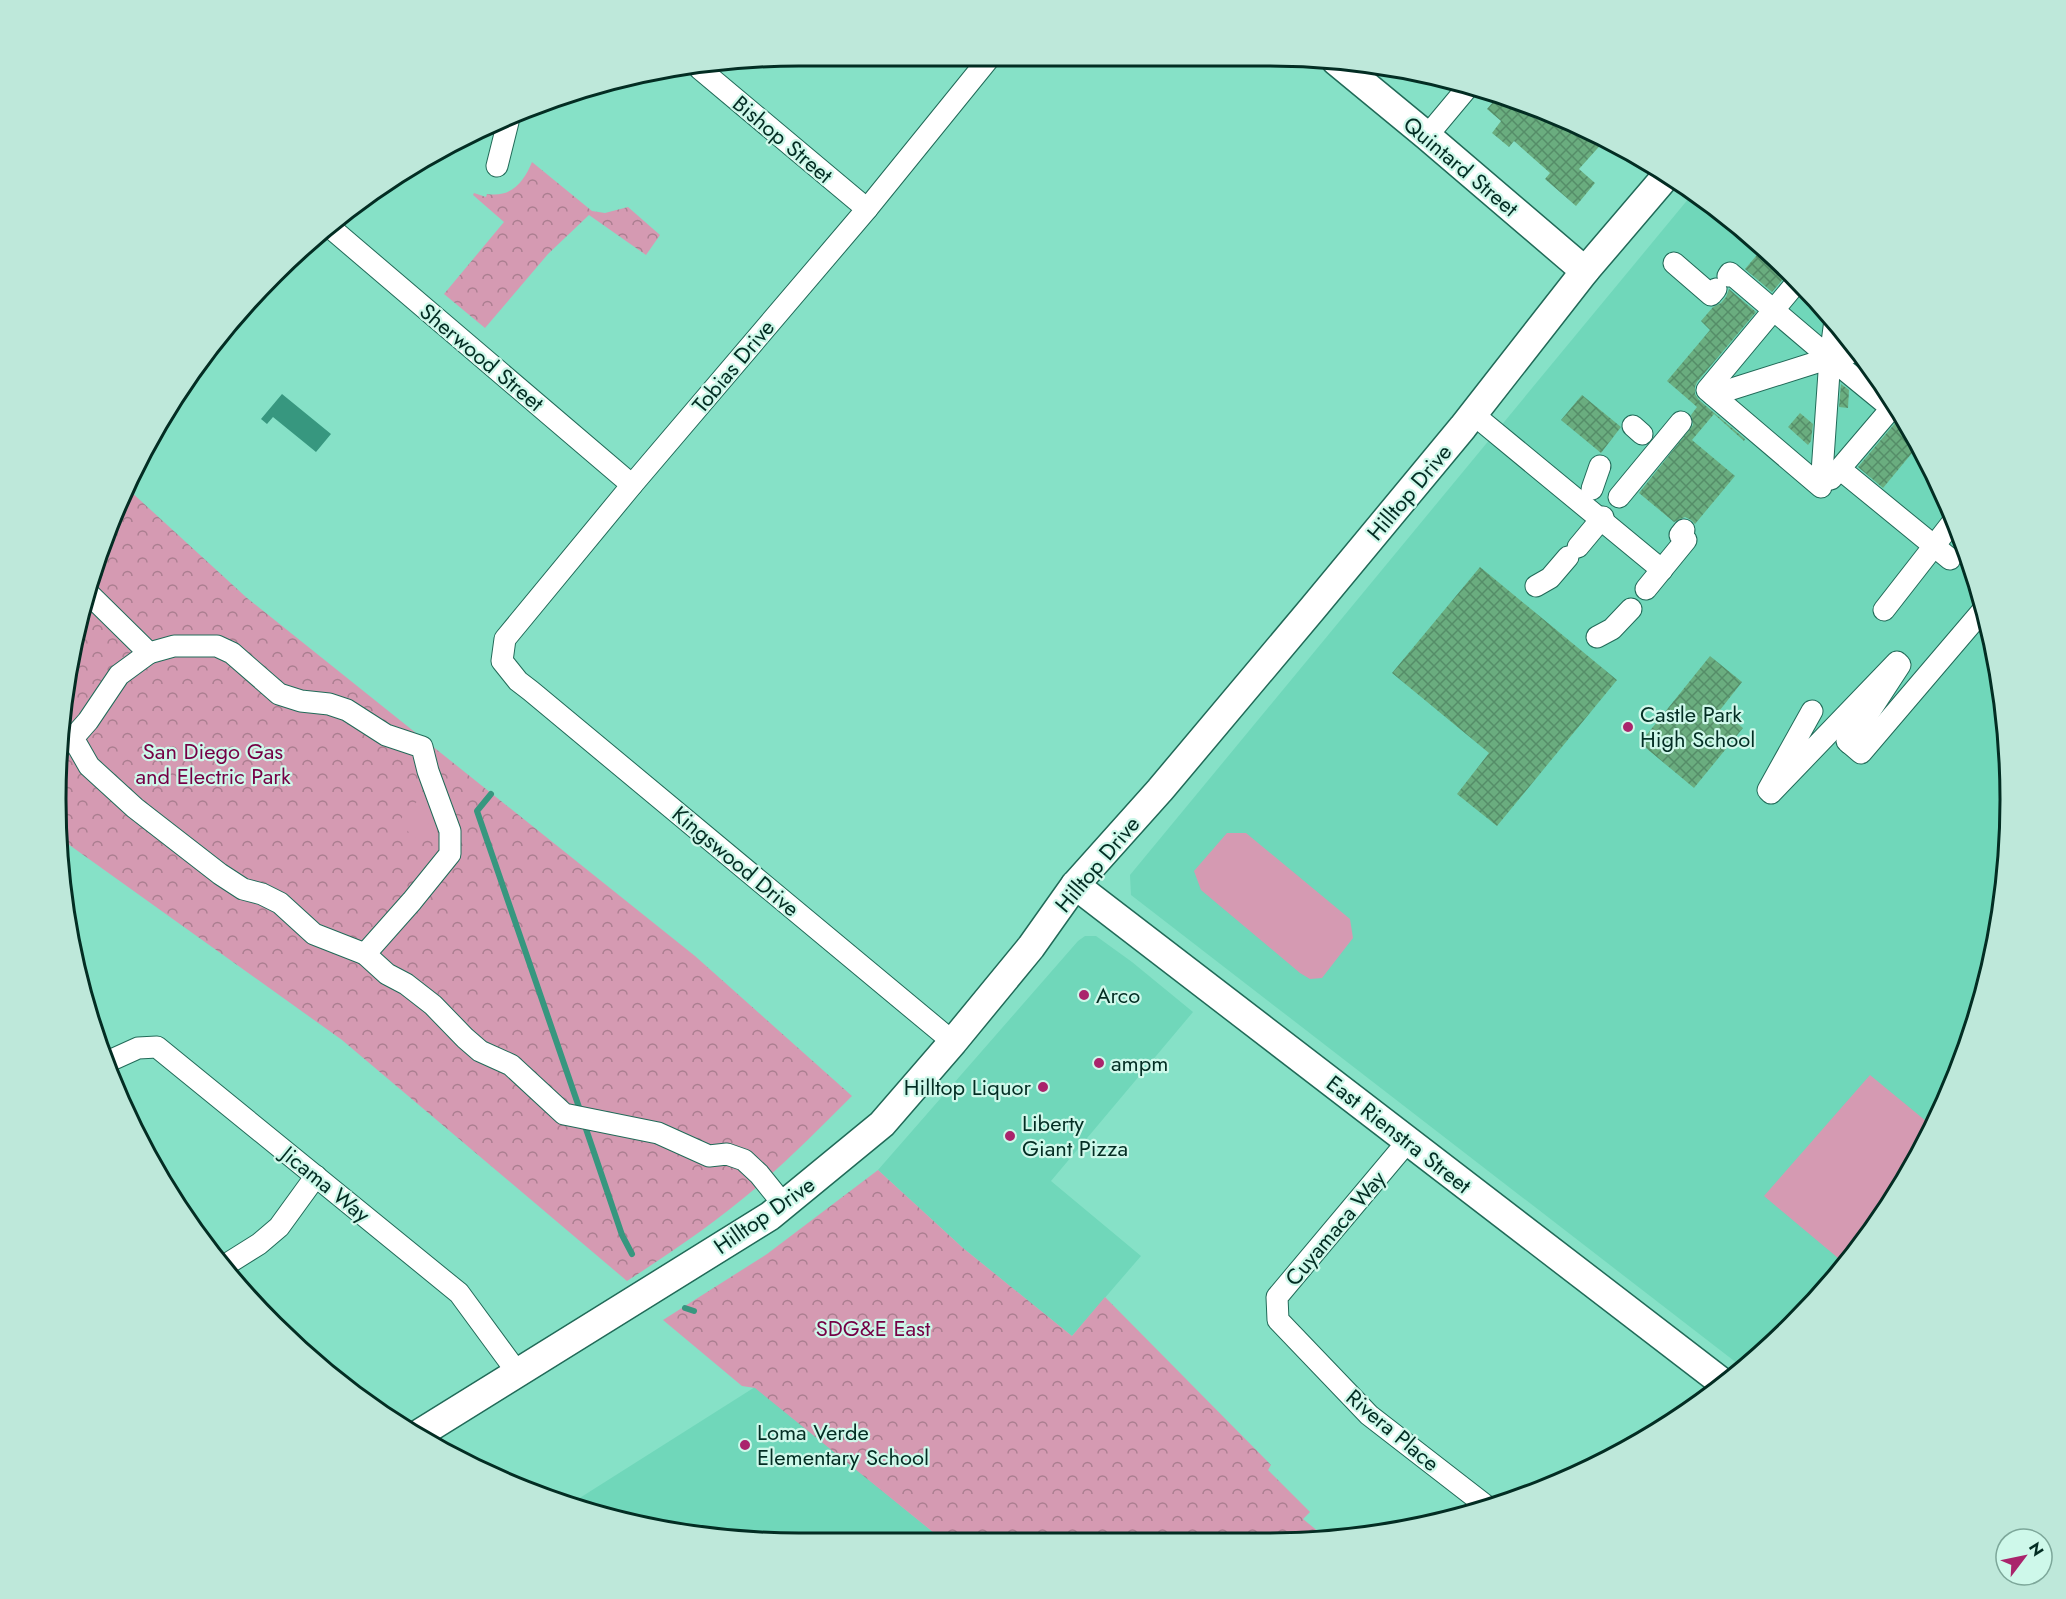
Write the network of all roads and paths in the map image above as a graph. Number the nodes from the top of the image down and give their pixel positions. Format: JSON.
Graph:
{"nodes":[{"id":1,"x":983,"y":66,"type":"edge"},
{"id":2,"x":1348,"y":71,"type":"edge"},
{"id":3,"x":704,"y":72,"type":"edge"},
{"id":4,"x":1463,"y":93,"type":"edge"},
{"id":5,"x":507,"y":128,"type":"edge"},
{"id":6,"x":1427,"y":136,"type":"junction"},
{"id":7,"x":497,"y":166,"type":"dead end"},
{"id":8,"x":1661,"y":182,"type":"edge"},
{"id":9,"x":867,"y":209,"type":"junction"},
{"id":10,"x":336,"y":232,"type":"edge"},
{"id":11,"x":1674,"y":263,"type":"dead end"},
{"id":12,"x":1585,"y":271,"type":"junction"},
{"id":13,"x":1792,"y":288,"type":"edge"},
{"id":14,"x":1774,"y":311,"type":"junction"},
{"id":15,"x":1833,"y":335,"type":"edge"},
{"id":16,"x":1841,"y":345,"type":"edge"},
{"id":17,"x":1848,"y":353,"type":"edge"},
{"id":18,"x":1830,"y":358,"type":"junction"},
{"id":19,"x":1869,"y":382,"type":"edge"},
{"id":20,"x":1713,"y":395,"type":"junction"},
{"id":21,"x":1888,"y":412,"type":"edge"},
{"id":22,"x":1473,"y":414,"type":"junction"},
{"id":23,"x":1681,"y":422,"type":"dead end"},
{"id":24,"x":1600,"y":466,"type":"dead end"},
{"id":25,"x":1840,"y":469,"type":"junction"},
{"id":26,"x":632,"y":485,"type":"junction"},
{"id":27,"x":1821,"y":487,"type":"junction"},
{"id":28,"x":1592,"y":489,"type":"dead end"},
{"id":29,"x":1627,"y":492,"type":"dead end"},
{"id":30,"x":1602,"y":518,"type":"junction"},
{"id":31,"x":1684,"y":530,"type":"dead end"},
{"id":32,"x":1949,"y":533,"type":"edge"},
{"id":33,"x":1942,"y":552,"type":"junction"},
{"id":34,"x":1662,"y":570,"type":"junction"},
{"id":35,"x":1536,"y":586,"type":"dead end"},
{"id":36,"x":1646,"y":589,"type":"dead end"},
{"id":37,"x":94,"y":599,"type":"edge"},
{"id":38,"x":1630,"y":609,"type":"dead end"},
{"id":39,"x":1884,"y":610,"type":"dead end"},
{"id":40,"x":1977,"y":617,"type":"edge"},
{"id":41,"x":1597,"y":638,"type":"dead end"},
{"id":42,"x":148,"y":653,"type":"junction"},
{"id":43,"x":519,"y":681,"type":"joint"},
{"id":44,"x":1812,"y":711,"type":"dead end"},
{"id":45,"x":69,"y":736,"type":"edge"},
{"id":46,"x":69,"y":738,"type":"edge"},
{"id":47,"x":1075,"y":885,"type":"junction"},
{"id":48,"x":365,"y":954,"type":"junction"},
{"id":49,"x":953,"y":1042,"type":"junction"},
{"id":50,"x":114,"y":1059,"type":"edge"},
{"id":51,"x":1407,"y":1141,"type":"junction"},
{"id":52,"x":316,"y":1176,"type":"junction"},
{"id":53,"x":784,"y":1205,"type":"junction"},
{"id":54,"x":231,"y":1262,"type":"edge"},
{"id":55,"x":1278,"y":1320,"type":"joint"},
{"id":56,"x":517,"y":1372,"type":"junction"},
{"id":57,"x":1717,"y":1378,"type":"edge"},
{"id":58,"x":425,"y":1430,"type":"edge"},
{"id":59,"x":1480,"y":1501,"type":"edge"}],
"edges":[{"from":1,"to":9,"type":"street","name":"Tobias Drive"},
{"from":2,"to":6,"type":"main road","name":"Quintard Street"},
{"from":3,"to":9,"type":"street","name":"Bishop Street"},
{"from":4,"to":6,"type":"street"},
{"from":5,"to":7,"type":"street"},
{"from":6,"to":12,"type":"main road","name":"Quintard Street"},
{"from":8,"to":12,"type":"main road","name":"Hilltop Drive"},
{"from":9,"to":26,"type":"street","name":"Tobias Drive"},
{"from":10,"to":26,"type":"street","name":"Sherwood Street"},
{"from":11,"to":14,"type":"street"},
{"from":12,"to":22,"type":"main road","name":"Hilltop Drive"},
{"from":13,"to":14,"type":"street"},
{"from":14,"to":18,"type":"street"},
{"from":14,"to":20,"type":"street"},
{"from":15,"to":18,"type":"street"},
{"from":16,"to":18,"type":"street"},
{"from":17,"to":18,"type":"street"},
{"from":18,"to":19,"type":"street"},
{"from":18,"to":20,"type":"street"},
{"from":18,"to":27,"type":"street"},
{"from":20,"to":27,"type":"street"},
{"from":21,"to":25,"type":"street"},
{"from":22,"to":30,"type":"street"},
{"from":22,"to":47,"type":"main road","name":"Hilltop Drive"},
{"from":23,"to":29,"type":"street"},
{"from":24,"to":28,"type":"street"},
{"from":25,"to":27,"type":"street"},
{"from":25,"to":33,"type":"street"},
{"from":26,"to":43,"type":"street","name":"Tobias Drive"},
{"from":30,"to":34,"type":"street"},
{"from":30,"to":35,"type":"street"},
{"from":31,"to":34,"type":"street"},
{"from":32,"to":33,"type":"street"},
{"from":33,"to":39,"type":"street"},
{"from":34,"to":36,"type":"street"},
{"from":37,"to":42,"type":"street"},
{"from":38,"to":41,"type":"street"},
{"from":40,"to":44,"type":"street"},
{"from":42,"to":45,"type":"street"},
{"from":42,"to":48,"type":"street"},
{"from":43,"to":49,"type":"street","name":"Kingswood Drive"},
{"from":46,"to":48,"type":"street"},
{"from":47,"to":49,"type":"main road","name":"Hilltop Drive"},
{"from":47,"to":51,"type":"main road","name":"East Rienstra Street"},
{"from":48,"to":53,"type":"street"},
{"from":49,"to":53,"type":"main road","name":"Hilltop Drive"},
{"from":50,"to":52,"type":"street","name":"Jicama Way"},
{"from":51,"to":55,"type":"street","name":"Cuyamaca Way"},
{"from":51,"to":57,"type":"main road","name":"East Rienstra Street"},
{"from":52,"to":54,"type":"street"},
{"from":52,"to":56,"type":"street","name":"Jicama Way"},
{"from":53,"to":56,"type":"main road","name":"Hilltop Drive"},
{"from":55,"to":59,"type":"street","name":"Rivera Place"},
{"from":56,"to":58,"type":"main road","name":"Hilltop Drive"}]}
